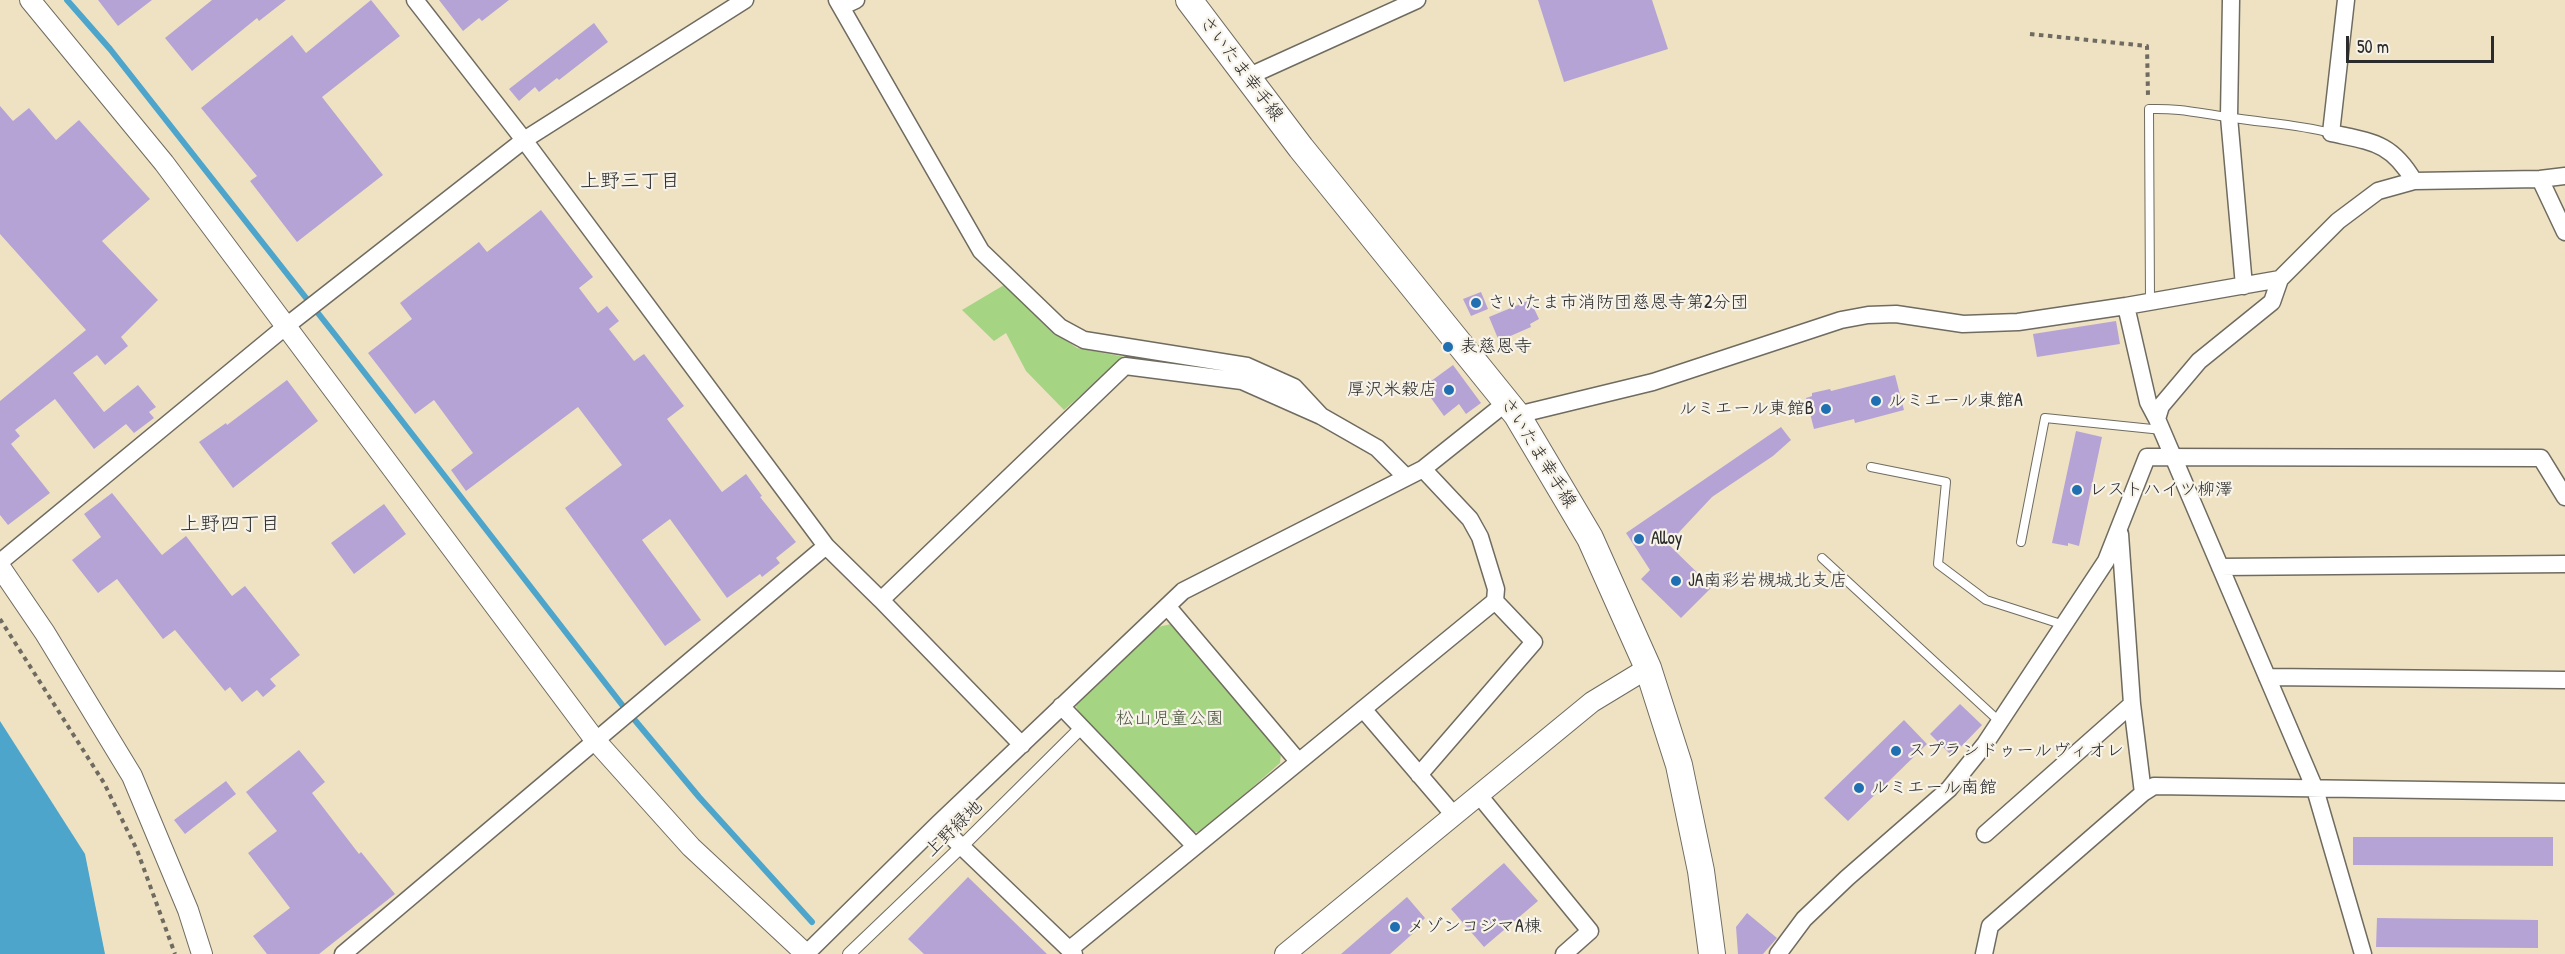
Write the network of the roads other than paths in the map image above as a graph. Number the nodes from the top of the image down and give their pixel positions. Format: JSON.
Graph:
{"nodes":[{"id":1,"x":30,"y":0,"type":"edge"},
{"id":2,"x":415,"y":0,"type":"edge"},
{"id":3,"x":745,"y":0,"type":"edge"},
{"id":4,"x":1189,"y":0,"type":"edge"},
{"id":5,"x":1417,"y":0,"type":"edge"},
{"id":6,"x":2231,"y":0,"type":"edge"},
{"id":7,"x":2346,"y":0,"type":"edge"},
{"id":8,"x":845,"y":2,"type":"edge"},
{"id":9,"x":1245,"y":78,"type":"junction"},
{"id":10,"x":2229,"y":117,"type":"junction"},
{"id":11,"x":2331,"y":133,"type":"junction"},
{"id":12,"x":524,"y":140,"type":"junction"},
{"id":13,"x":2565,"y":176,"type":"edge"},
{"id":14,"x":2540,"y":179,"type":"junction"},
{"id":15,"x":2414,"y":181,"type":"junction"},
{"id":16,"x":2565,"y":232,"type":"edge"},
{"id":17,"x":2280,"y":279,"type":"junction"},
{"id":18,"x":2244,"y":286,"type":"junction"},
{"id":19,"x":2150,"y":302,"type":"junction"},
{"id":20,"x":2126,"y":306,"type":"junction"},
{"id":21,"x":285,"y":327,"type":"junction"},
{"id":22,"x":1512,"y":408,"type":"junction"},
{"id":23,"x":1321,"y":416,"type":"junction"},
{"id":24,"x":2160,"y":425,"type":"junction"},
{"id":25,"x":2173,"y":457,"type":"junction"},
{"id":26,"x":1871,"y":467,"type":"dead end"},
{"id":27,"x":1423,"y":469,"type":"junction"},
{"id":28,"x":1406,"y":477,"type":"junction"},
{"id":29,"x":2565,"y":497,"type":"edge"},
{"id":30,"x":2119,"y":530,"type":"junction"},
{"id":31,"x":2021,"y":542,"type":"dead end"},
{"id":32,"x":826,"y":546,"type":"junction"},
{"id":33,"x":1822,"y":558,"type":"dead end"},
{"id":34,"x":0,"y":562,"type":"edge"},
{"id":35,"x":2565,"y":564,"type":"edge"},
{"id":36,"x":0,"y":567,"type":"edge"},
{"id":37,"x":2220,"y":567,"type":"junction"},
{"id":38,"x":882,"y":600,"type":"junction"},
{"id":39,"x":1494,"y":601,"type":"junction"},
{"id":40,"x":1167,"y":606,"type":"junction"},
{"id":41,"x":2064,"y":626,"type":"junction"},
{"id":42,"x":1648,"y":668,"type":"junction"},
{"id":43,"x":2267,"y":677,"type":"junction"},
{"id":44,"x":2565,"y":680,"type":"edge"},
{"id":45,"x":2132,"y":704,"type":"junction"},
{"id":46,"x":1061,"y":706,"type":"junction"},
{"id":47,"x":1363,"y":709,"type":"junction"},
{"id":48,"x":2000,"y":722,"type":"junction"},
{"id":49,"x":1082,"y":728,"type":"junction"},
{"id":50,"x":595,"y":741,"type":"junction"},
{"id":51,"x":1022,"y":745,"type":"junction"},
{"id":52,"x":1298,"y":761,"type":"junction"},
{"id":53,"x":1419,"y":775,"type":"junction"},
{"id":54,"x":2315,"y":789,"type":"junction"},
{"id":55,"x":2565,"y":792,"type":"edge"},
{"id":56,"x":2143,"y":793,"type":"junction"},
{"id":57,"x":1478,"y":794,"type":"junction"},
{"id":58,"x":1453,"y":814,"type":"junction"},
{"id":59,"x":938,"y":824,"type":"junction"},
{"id":60,"x":1985,"y":834,"type":"dead end"},
{"id":61,"x":1195,"y":846,"type":"junction"},
{"id":62,"x":962,"y":847,"type":"junction"},
{"id":63,"x":1072,"y":952,"type":"edge"},
{"id":64,"x":202,"y":954,"type":"edge"},
{"id":65,"x":343,"y":954,"type":"edge"},
{"id":66,"x":806,"y":954,"type":"edge"},
{"id":67,"x":849,"y":954,"type":"edge"},
{"id":68,"x":1285,"y":954,"type":"edge"},
{"id":69,"x":1564,"y":954,"type":"edge"},
{"id":70,"x":1712,"y":954,"type":"edge"},
{"id":71,"x":1778,"y":954,"type":"edge"},
{"id":72,"x":1983,"y":954,"type":"edge"},
{"id":73,"x":2363,"y":954,"type":"edge"}],
"edges":[{"from":1,"to":21,"type":"street"},
{"from":2,"to":12,"type":"street"},
{"from":3,"to":12,"type":"street"},
{"from":4,"to":9,"type":"main road","name":"さいたま幸手線"},
{"from":5,"to":9,"type":"street"},
{"from":6,"to":10,"type":"street"},
{"from":7,"to":11,"type":"street"},
{"from":8,"to":23,"type":"street"},
{"from":9,"to":22,"type":"main road","name":"さいたま幸手線"},
{"from":10,"to":11,"type":"lane"},
{"from":10,"to":18,"type":"street"},
{"from":10,"to":19,"type":"lane"},
{"from":11,"to":15,"type":"street"},
{"from":12,"to":21,"type":"street"},
{"from":12,"to":32,"type":"street"},
{"from":13,"to":14,"type":"street"},
{"from":14,"to":15,"type":"street"},
{"from":14,"to":16,"type":"street"},
{"from":15,"to":17,"type":"street"},
{"from":17,"to":18,"type":"street"},
{"from":17,"to":24,"type":"street"},
{"from":18,"to":19,"type":"street"},
{"from":19,"to":20,"type":"street"},
{"from":20,"to":22,"type":"street"},
{"from":20,"to":24,"type":"street"},
{"from":21,"to":34,"type":"street"},
{"from":21,"to":50,"type":"street"},
{"from":22,"to":27,"type":"street"},
{"from":22,"to":42,"type":"main road","name":"さいたま幸手線"},
{"from":23,"to":28,"type":"street"},
{"from":23,"to":38,"type":"street"},
{"from":24,"to":25,"type":"street"},
{"from":24,"to":31,"type":"lane"},
{"from":25,"to":29,"type":"street"},
{"from":25,"to":30,"type":"street"},
{"from":25,"to":37,"type":"street"},
{"from":26,"to":41,"type":"lane"},
{"from":27,"to":28,"type":"street"},
{"from":27,"to":39,"type":"street"},
{"from":28,"to":40,"type":"street"},
{"from":30,"to":41,"type":"street"},
{"from":30,"to":45,"type":"street"},
{"from":32,"to":38,"type":"street"},
{"from":32,"to":50,"type":"street"},
{"from":33,"to":48,"type":"lane"},
{"from":35,"to":37,"type":"street"},
{"from":36,"to":64,"type":"street"},
{"from":37,"to":43,"type":"street"},
{"from":38,"to":51,"type":"street"},
{"from":39,"to":47,"type":"street"},
{"from":39,"to":53,"type":"street"},
{"from":40,"to":46,"type":"street"},
{"from":40,"to":52,"type":"street"},
{"from":41,"to":48,"type":"street"},
{"from":42,"to":57,"type":"street"},
{"from":42,"to":70,"type":"main road","name":"さいたま幸手線"},
{"from":43,"to":44,"type":"street"},
{"from":43,"to":54,"type":"street"},
{"from":45,"to":56,"type":"street"},
{"from":45,"to":60,"type":"street"},
{"from":46,"to":49,"type":"street"},
{"from":46,"to":51,"type":"street"},
{"from":47,"to":52,"type":"street"},
{"from":47,"to":53,"type":"street"},
{"from":48,"to":71,"type":"street"},
{"from":49,"to":61,"type":"street"},
{"from":49,"to":62,"type":"street","name":"上野緑地"},
{"from":50,"to":65,"type":"street"},
{"from":50,"to":66,"type":"street"},
{"from":51,"to":59,"type":"street"},
{"from":52,"to":61,"type":"street"},
{"from":53,"to":58,"type":"street"},
{"from":54,"to":55,"type":"street"},
{"from":54,"to":56,"type":"street"},
{"from":54,"to":73,"type":"street"},
{"from":56,"to":72,"type":"street"},
{"from":57,"to":58,"type":"street"},
{"from":57,"to":69,"type":"street"},
{"from":58,"to":68,"type":"street"},
{"from":59,"to":62,"type":"street"},
{"from":59,"to":66,"type":"street"},
{"from":61,"to":63,"type":"street"},
{"from":62,"to":63,"type":"street"},
{"from":62,"to":67,"type":"street","name":"上野緑地"}]}
